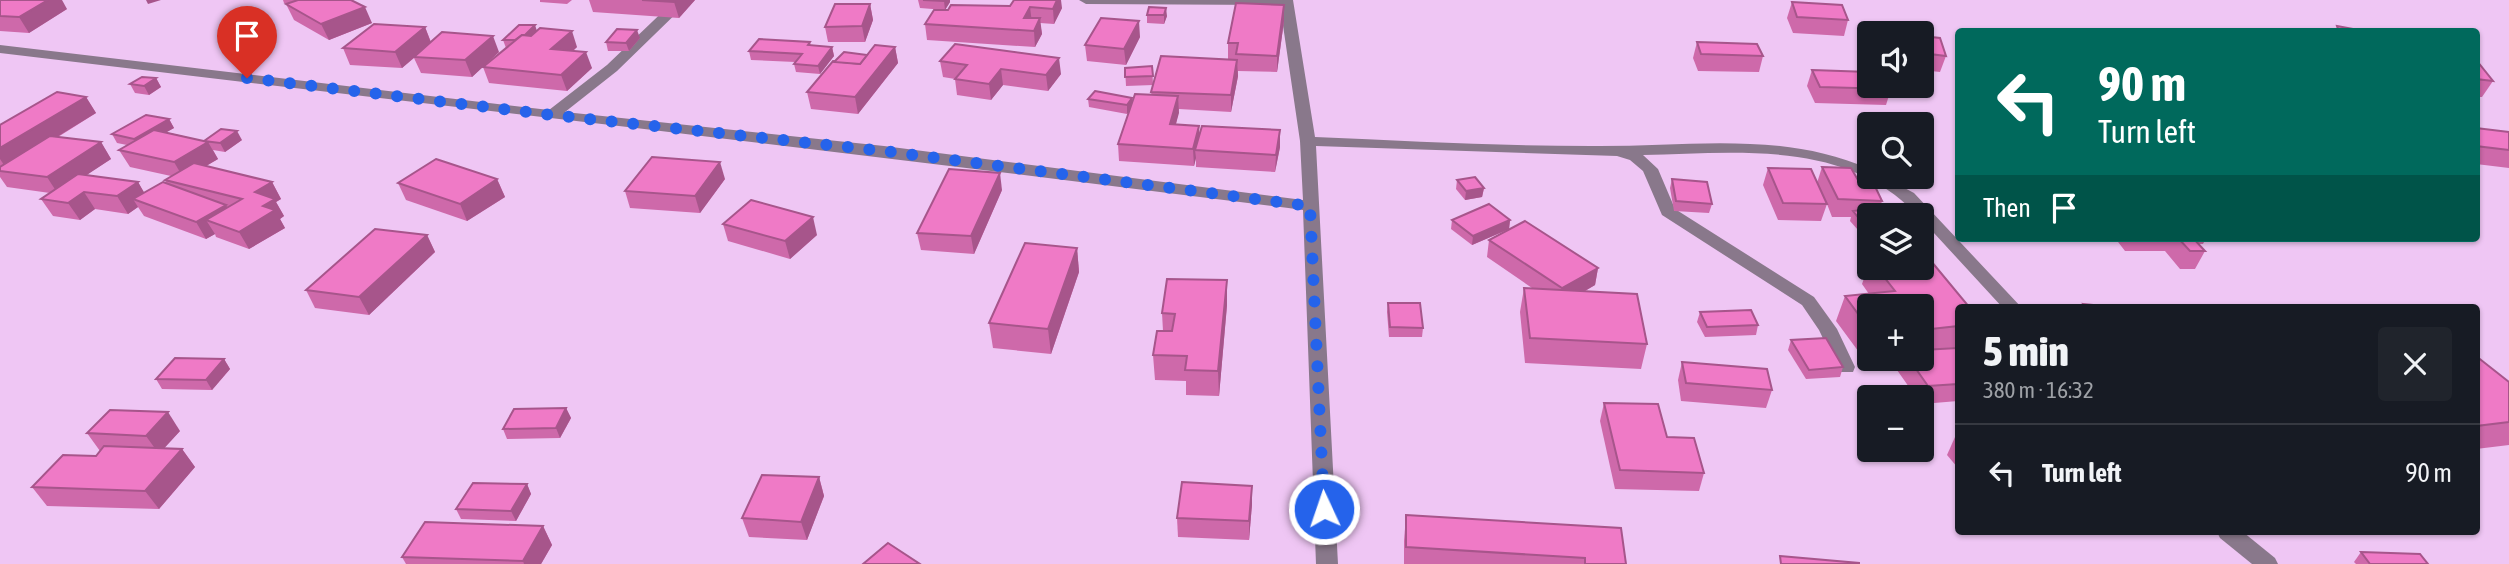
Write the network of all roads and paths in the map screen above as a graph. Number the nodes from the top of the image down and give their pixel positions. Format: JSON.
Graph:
{"nodes":[{"id":1,"x":683,"y":0,"type":"edge"},
{"id":2,"x":1086,"y":0,"type":"edge"},
{"id":3,"x":1287,"y":0,"type":"edge"},
{"id":4,"x":0,"y":49,"type":"edge"},
{"id":5,"x":552,"y":115,"type":"junction"},
{"id":6,"x":1308,"y":141,"type":"junction"},
{"id":7,"x":1617,"y":151,"type":"junction"},
{"id":8,"x":1857,"y":168,"type":"edge"},
{"id":9,"x":1895,"y":189,"type":"edge"},
{"id":10,"x":1310,"y":206,"type":"junction"},
{"id":11,"x":2009,"y":304,"type":"edge"},
{"id":12,"x":1846,"y":367,"type":"edge"},
{"id":13,"x":2232,"y":535,"type":"edge"},
{"id":14,"x":1327,"y":564,"type":"edge"},
{"id":15,"x":2267,"y":564,"type":"edge"}],
"edges":[{"from":1,"to":5,"type":"street"},
{"from":2,"to":3,"type":"street"},
{"from":3,"to":6,"type":"street"},
{"from":4,"to":5,"type":"street"},
{"from":5,"to":10,"type":"street"},
{"from":6,"to":7,"type":"street"},
{"from":6,"to":10,"type":"street"},
{"from":7,"to":8,"type":"street"},
{"from":7,"to":12,"type":"street"},
{"from":9,"to":11,"type":"street"},
{"from":10,"to":14,"type":"street"},
{"from":13,"to":15,"type":"street"}]}
